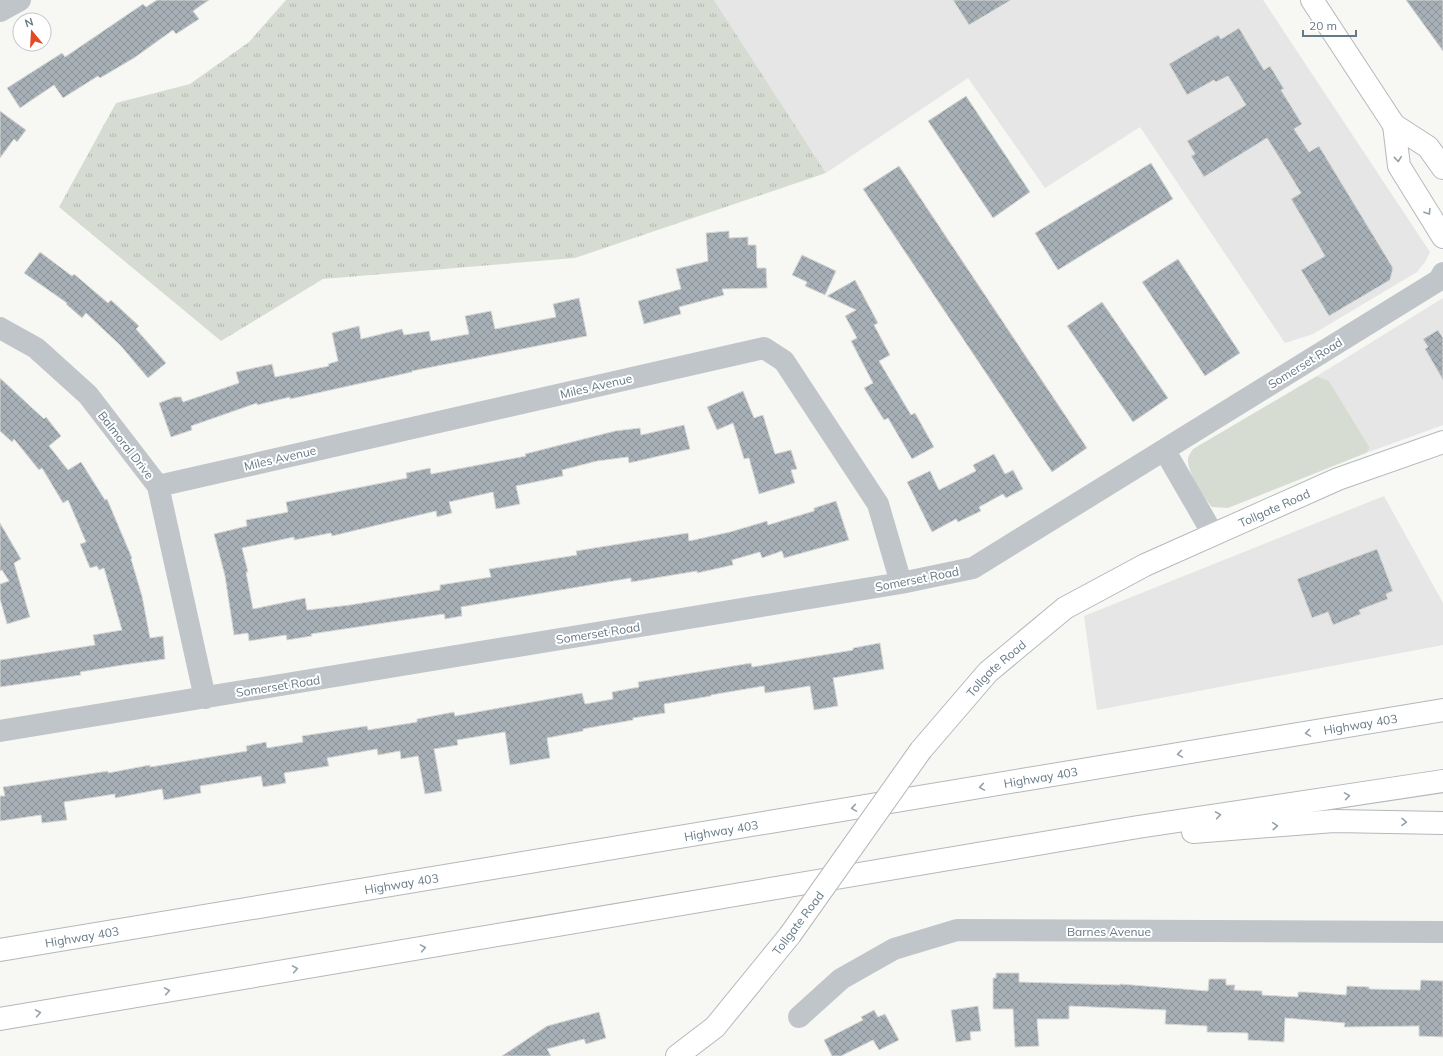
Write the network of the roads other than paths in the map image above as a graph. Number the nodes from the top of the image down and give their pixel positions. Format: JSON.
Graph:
{"nodes":[{"id":1,"x":20,"y":0,"type":"edge"},
{"id":2,"x":1312,"y":0,"type":"edge"},
{"id":3,"x":0,"y":11,"type":"edge"},
{"id":4,"x":1394,"y":125,"type":"junction"},
{"id":5,"x":1443,"y":168,"type":"edge"},
{"id":6,"x":1443,"y":236,"type":"edge"},
{"id":7,"x":1441,"y":277,"type":"edge"},
{"id":8,"x":0,"y":328,"type":"edge"},
{"id":9,"x":1443,"y":442,"type":"edge"},
{"id":10,"x":1165,"y":451,"type":"junction"},
{"id":11,"x":158,"y":486,"type":"junction"},
{"id":12,"x":1213,"y":534,"type":"junction"},
{"id":13,"x":901,"y":583,"type":"junction"},
{"id":14,"x":205,"y":698,"type":"junction"},
{"id":15,"x":1443,"y":710,"type":"edge"},
{"id":16,"x":0,"y":731,"type":"edge"},
{"id":17,"x":1443,"y":781,"type":"edge"},
{"id":18,"x":1443,"y":823,"type":"edge"},
{"id":19,"x":1138,"y":827,"type":"junction"},
{"id":20,"x":1443,"y":932,"type":"edge"},
{"id":21,"x":0,"y":950,"type":"edge"},
{"id":22,"x":799,"y":1017,"type":"dead end"},
{"id":23,"x":0,"y":1019,"type":"edge"},
{"id":24,"x":677,"y":1056,"type":"edge"}],
"edges":[{"from":1,"to":3,"type":"street"},
{"from":2,"to":4,"type":"main road"},
{"from":4,"to":5,"type":"main road"},
{"from":4,"to":6,"type":"main road","one_way":true},
{"from":7,"to":10,"type":"street","name":"Somerset Road"},
{"from":8,"to":11,"type":"street","name":"Balmoral Drive"},
{"from":9,"to":12,"type":"main road","name":"Tollgate Road"},
{"from":10,"to":12,"type":"street"},
{"from":10,"to":13,"type":"street","name":"Somerset Road"},
{"from":11,"to":13,"type":"street","name":"Miles Avenue"},
{"from":11,"to":14,"type":"street","name":"Balmoral Drive"},
{"from":12,"to":24,"type":"main road","name":"Tollgate Road","bridge":true},
{"from":13,"to":14,"type":"street","name":"Somerset Road"},
{"from":14,"to":16,"type":"street","name":"Somerset Road"},
{"from":15,"to":21,"type":"main road","name":"Highway 403","one_way":true},
{"from":19,"to":17,"type":"main road","one_way":true},
{"from":19,"to":18,"type":"main road","one_way":true},
{"from":23,"to":19,"type":"main road","one_way":true},
{"from":20,"to":22,"type":"street","name":"Barnes Avenue"}]}
